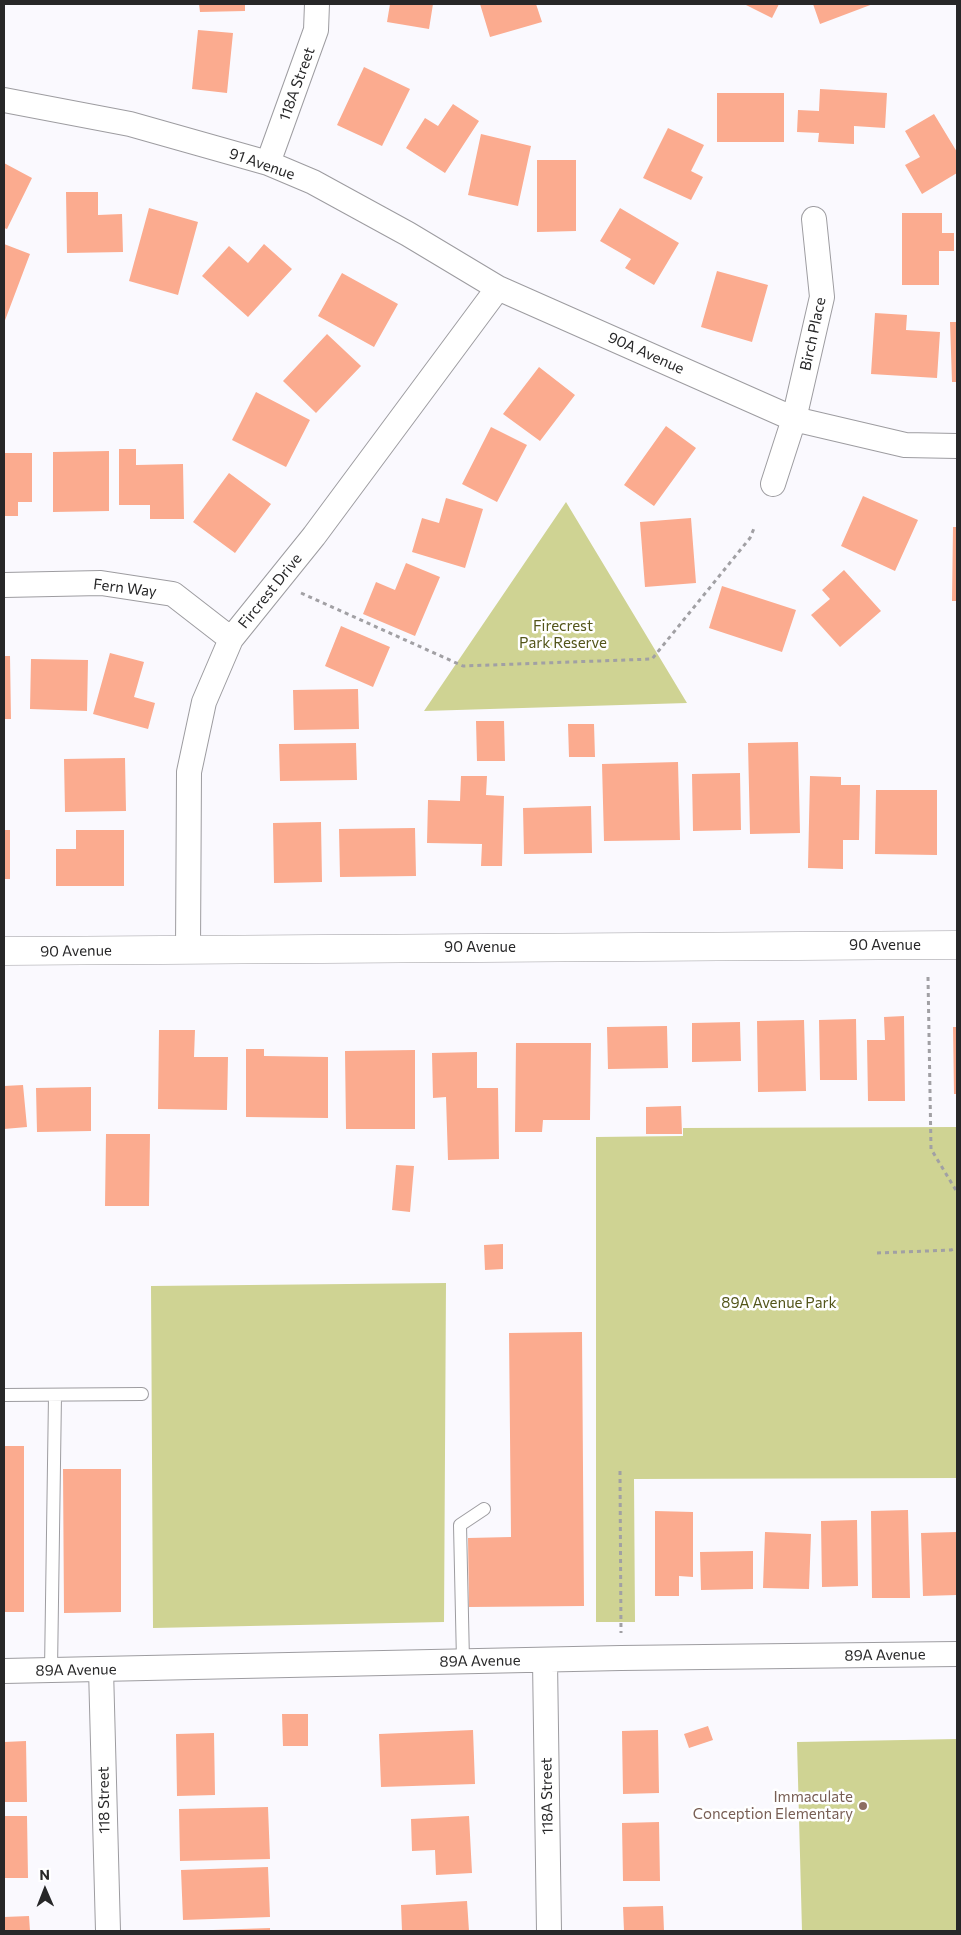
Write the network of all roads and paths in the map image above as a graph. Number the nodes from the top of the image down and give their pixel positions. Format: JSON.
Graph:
{"nodes":[{"id":1,"x":317,"y":4,"type":"edge"},
{"id":2,"x":4,"y":100,"type":"edge"},
{"id":3,"x":268,"y":163,"type":"junction"},
{"id":4,"x":814,"y":219,"type":"dead end"},
{"id":5,"x":498,"y":288,"type":"junction"},
{"id":6,"x":794,"y":419,"type":"junction"},
{"id":7,"x":957,"y":446,"type":"edge"},
{"id":8,"x":773,"y":484,"type":"dead end"},
{"id":9,"x":755,"y":526,"type":"dead end"},
{"id":10,"x":4,"y":584,"type":"edge"},
{"id":11,"x":298,"y":591,"type":"dead end"},
{"id":12,"x":231,"y":638,"type":"junction"},
{"id":13,"x":957,"y":944,"type":"edge"},
{"id":14,"x":188,"y":949,"type":"junction"},
{"id":15,"x":4,"y":952,"type":"edge"},
{"id":16,"x":928,"y":977,"type":"dead end"},
{"id":17,"x":957,"y":1192,"type":"edge"},
{"id":18,"x":957,"y":1248,"type":"edge"},
{"id":19,"x":877,"y":1253,"type":"dead end"},
{"id":20,"x":142,"y":1394,"type":"dead end"},
{"id":21,"x":4,"y":1395,"type":"edge"},
{"id":22,"x":55,"y":1395,"type":"junction"},
{"id":23,"x":620,"y":1471,"type":"dead end"},
{"id":24,"x":484,"y":1509,"type":"dead end"},
{"id":25,"x":621,"y":1639,"type":"dead end"},
{"id":26,"x":957,"y":1654,"type":"edge"},
{"id":27,"x":545,"y":1660,"type":"junction"},
{"id":28,"x":462,"y":1662,"type":"junction"},
{"id":29,"x":101,"y":1669,"type":"junction"},
{"id":30,"x":51,"y":1670,"type":"junction"},
{"id":31,"x":4,"y":1671,"type":"edge"},
{"id":32,"x":108,"y":1931,"type":"edge"},
{"id":33,"x":549,"y":1931,"type":"edge"}],
"edges":[{"from":1,"to":3,"type":"street","name":"118A Street"},
{"from":2,"to":3,"type":"street","name":"91 Avenue"},
{"from":3,"to":5,"type":"street","name":"91 Avenue"},
{"from":4,"to":6,"type":"street","name":"Birch Place"},
{"from":5,"to":6,"type":"street","name":"90A Avenue"},
{"from":5,"to":12,"type":"street","name":"Fircrest Drive"},
{"from":6,"to":7,"type":"street","name":"90A Avenue"},
{"from":6,"to":8,"type":"street"},
{"from":9,"to":11,"type":"path"},
{"from":10,"to":12,"type":"street","name":"Fern Way"},
{"from":12,"to":14,"type":"street","name":"Fircrest Drive"},
{"from":13,"to":14,"type":"street","name":"90 Avenue"},
{"from":14,"to":15,"type":"street","name":"90 Avenue"},
{"from":16,"to":17,"type":"path"},
{"from":18,"to":19,"type":"path"},
{"from":20,"to":22,"type":"lane"},
{"from":21,"to":22,"type":"lane"},
{"from":22,"to":30,"type":"lane"},
{"from":23,"to":25,"type":"path"},
{"from":24,"to":28,"type":"lane"},
{"from":26,"to":27,"type":"street","name":"89A Avenue"},
{"from":27,"to":28,"type":"street","name":"89A Avenue"},
{"from":27,"to":33,"type":"street","name":"118A Street"},
{"from":28,"to":29,"type":"street","name":"89A Avenue"},
{"from":29,"to":30,"type":"street","name":"89A Avenue"},
{"from":29,"to":32,"type":"street","name":"118 Street"},
{"from":30,"to":31,"type":"street","name":"89A Avenue"}]}
